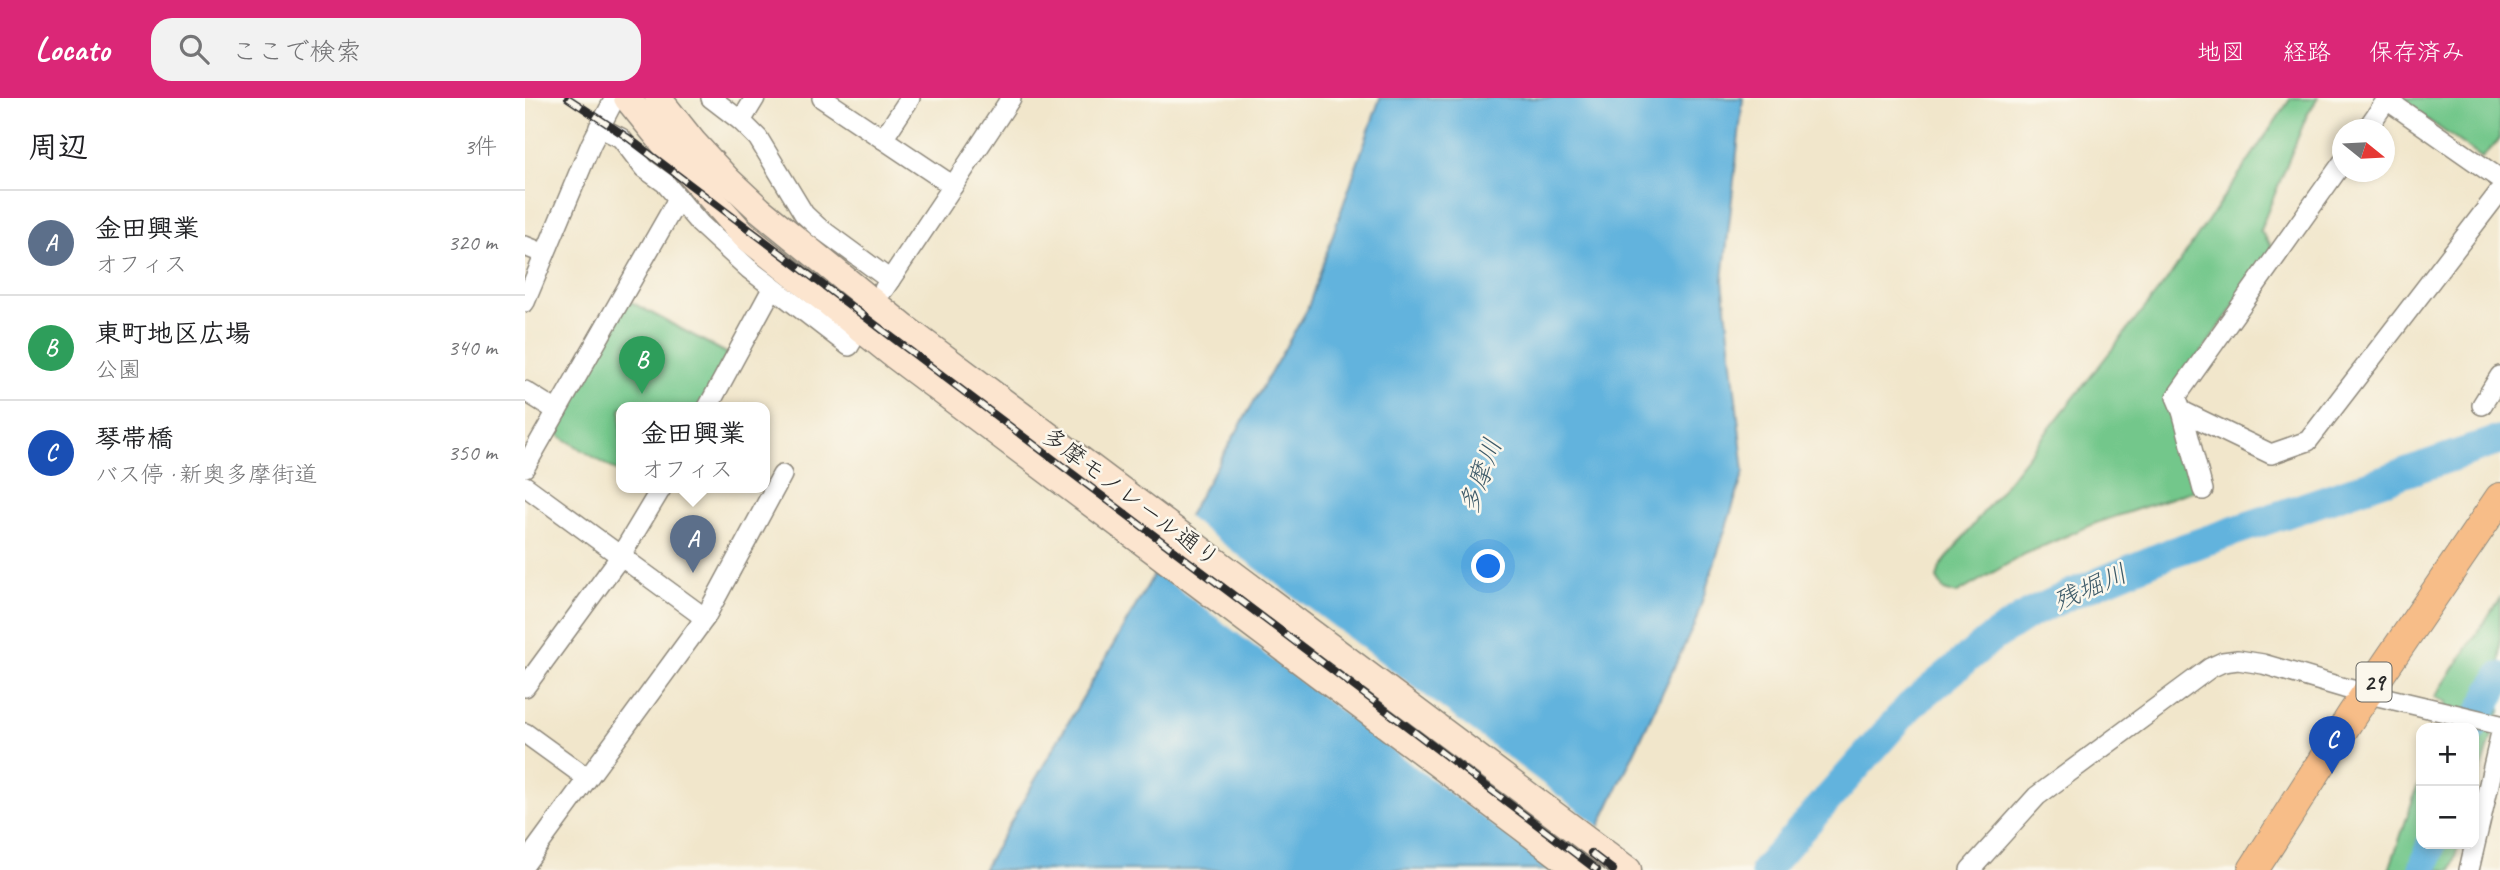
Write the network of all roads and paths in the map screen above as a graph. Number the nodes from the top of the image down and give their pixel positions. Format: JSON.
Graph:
{"nodes":[{"id":1,"x":615,"y":98,"type":"edge"},
{"id":2,"x":627,"y":98,"type":"edge"},
{"id":3,"x":658,"y":98,"type":"edge"},
{"id":4,"x":711,"y":98,"type":"edge"},
{"id":5,"x":755,"y":98,"type":"edge"},
{"id":6,"x":911,"y":98,"type":"edge"},
{"id":7,"x":1011,"y":98,"type":"edge"},
{"id":8,"x":2387,"y":99,"type":"edge"},
{"id":9,"x":831,"y":100,"type":"edge"},
{"id":10,"x":2373,"y":119,"type":"edge"},
{"id":11,"x":741,"y":121,"type":"junction"},
{"id":12,"x":599,"y":127,"type":"junction"},
{"id":13,"x":883,"y":139,"type":"junction"},
{"id":14,"x":2332,"y":177,"type":"edge"},
{"id":15,"x":2500,"y":179,"type":"edge"},
{"id":16,"x":953,"y":186,"type":"junction"},
{"id":17,"x":2500,"y":191,"type":"edge"},
{"id":18,"x":678,"y":199,"type":"junction"},
{"id":19,"x":525,"y":246,"type":"edge"},
{"id":20,"x":545,"y":254,"type":"junction"},
{"id":21,"x":772,"y":289,"type":"junction"},
{"id":22,"x":525,"y":302,"type":"edge"},
{"id":23,"x":852,"y":341,"type":"dead end"},
{"id":24,"x":2500,"y":376,"type":"edge"},
{"id":25,"x":525,"y":390,"type":"edge"},
{"id":26,"x":2500,"y":399,"type":"edge"},
{"id":27,"x":711,"y":402,"type":"edge"},
{"id":28,"x":557,"y":411,"type":"junction"},
{"id":29,"x":2182,"y":411,"type":"junction"},
{"id":30,"x":525,"y":467,"type":"edge"},
{"id":31,"x":782,"y":475,"type":"dead end"},
{"id":32,"x":525,"y":486,"type":"edge"},
{"id":33,"x":2203,"y":490,"type":"dead end"},
{"id":34,"x":658,"y":493,"type":"edge"},
{"id":35,"x":2500,"y":498,"type":"edge"},
{"id":36,"x":620,"y":557,"type":"junction"},
{"id":37,"x":705,"y":618,"type":"junction"},
{"id":38,"x":525,"y":687,"type":"edge"},
{"id":39,"x":2367,"y":693,"type":"junction"},
{"id":40,"x":2500,"y":725,"type":"edge"},
{"id":41,"x":525,"y":733,"type":"edge"},
{"id":42,"x":2500,"y":737,"type":"edge"},
{"id":43,"x":587,"y":778,"type":"junction"},
{"id":44,"x":525,"y":864,"type":"edge"},
{"id":45,"x":1579,"y":870,"type":"edge"},
{"id":46,"x":1628,"y":870,"type":"edge"},
{"id":47,"x":1970,"y":870,"type":"edge"},
{"id":48,"x":2253,"y":870,"type":"edge"},
{"id":49,"x":2469,"y":870,"type":"edge"}],
"edges":[{"from":1,"to":12,"type":"street"},
{"from":2,"to":45,"type":"main road","name":"多摩モノレール通り"},
{"from":3,"to":46,"type":"main road","name":"多摩モノレール通り"},
{"from":4,"to":11,"type":"street"},
{"from":5,"to":11,"type":"street"},
{"from":6,"to":13,"type":"street"},
{"from":7,"to":16,"type":"street"},
{"from":8,"to":10,"type":"street"},
{"from":8,"to":15,"type":"street"},
{"from":9,"to":13,"type":"street"},
{"from":11,"to":16,"type":"street"},
{"from":12,"to":18,"type":"street"},
{"from":12,"to":20,"type":"street"},
{"from":13,"to":16,"type":"street"},
{"from":14,"to":29,"type":"street"},
{"from":17,"to":29,"type":"street"},
{"from":18,"to":21,"type":"street"},
{"from":18,"to":28,"type":"street"},
{"from":19,"to":20,"type":"street"},
{"from":20,"to":22,"type":"street"},
{"from":21,"to":23,"type":"street"},
{"from":21,"to":27,"type":"street"},
{"from":24,"to":26,"type":"street"},
{"from":25,"to":28,"type":"street"},
{"from":28,"to":30,"type":"street"},
{"from":29,"to":33,"type":"street"},
{"from":31,"to":37,"type":"street"},
{"from":32,"to":36,"type":"street"},
{"from":34,"to":36,"type":"street"},
{"from":35,"to":39,"type":"main road","number":"29"},
{"from":36,"to":37,"type":"street"},
{"from":36,"to":38,"type":"street"},
{"from":37,"to":43,"type":"street"},
{"from":39,"to":40,"type":"street"},
{"from":39,"to":47,"type":"street"},
{"from":39,"to":48,"type":"main road","number":"29"},
{"from":41,"to":43,"type":"street"},
{"from":42,"to":49,"type":"street"},
{"from":43,"to":44,"type":"street"}]}
